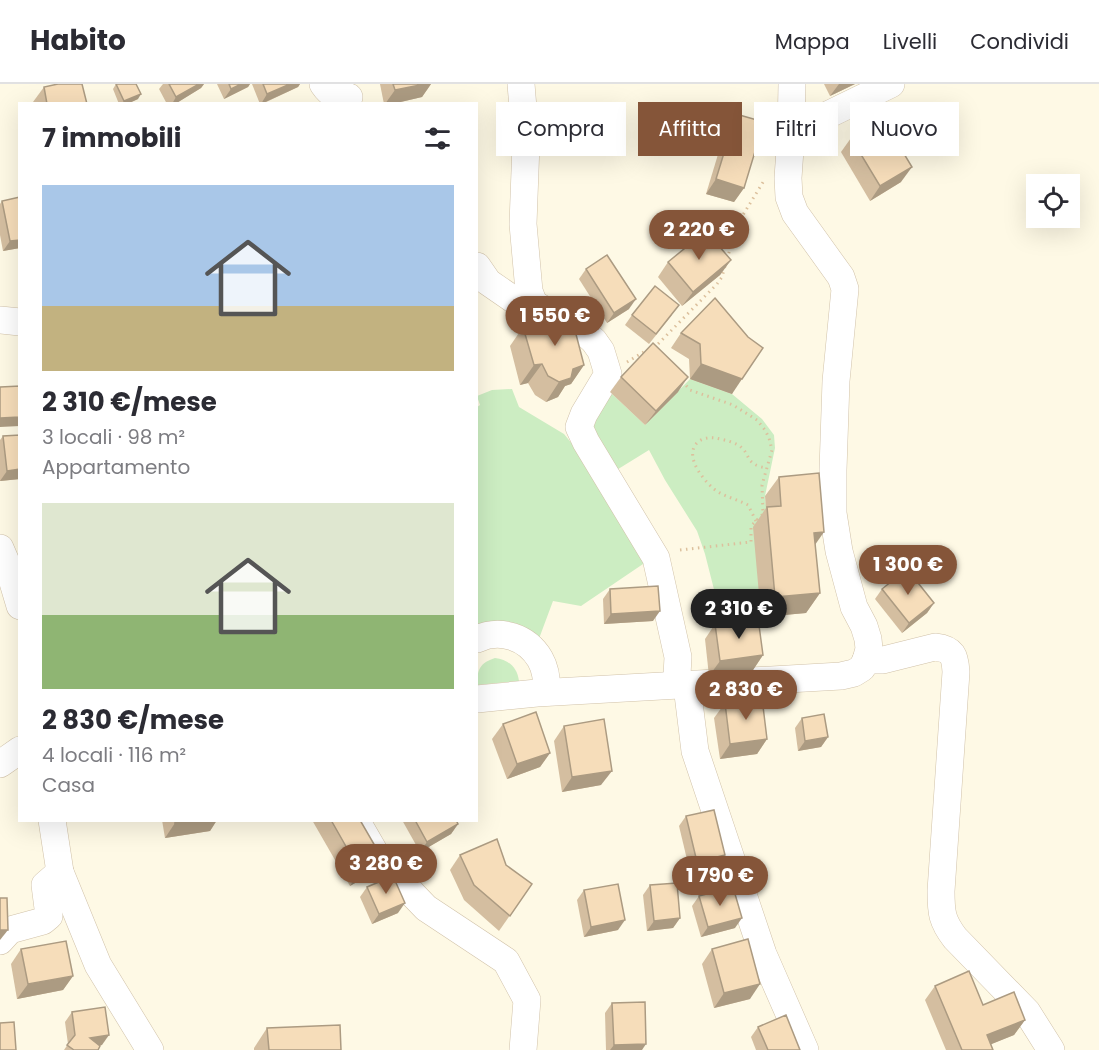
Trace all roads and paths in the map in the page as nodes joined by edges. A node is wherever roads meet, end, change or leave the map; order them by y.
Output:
1 (323, 84) edge
2 (521, 84) edge
3 (792, 84) edge
4 (891, 84) edge
5 (349, 95) edge
6 (792, 102) edge
7 (838, 110) edge
8 (790, 156) edge
9 (766, 176) dead end
10 (478, 267) edge
11 (534, 304) junction
12 (0, 320) edge
13 (18, 322) edge
14 (675, 373) edge
15 (608, 374) junction
16 (766, 468) junction
17 (756, 521) junction
18 (0, 548) edge
19 (680, 550) dead end
20 (18, 599) edge
21 (478, 638) edge
22 (866, 660) junction
23 (683, 685) junction
24 (547, 692) junction
25 (478, 699) edge
26 (18, 751) edge
27 (0, 764) edge
28 (52, 822) edge
29 (357, 822) edge
30 (60, 872) junction
31 (0, 941) edge
32 (150, 1050) edge
33 (523, 1050) edge
34 (805, 1050) edge
35 (1051, 1050) edge

1 - 5 street
2 - 11 street
3 - 6 street
4 - 7 street
8 - 22 street
9 - 15 path
10 - 11 street
11 - 15 street
12 - 13 street
14 - 16 path
15 - 23 street
16 - 17 path
16 - 17 path
17 - 19 path
18 - 20 street
21 - 24 street
22 - 23 street
22 - 35 street
23 - 24 street
23 - 34 street
24 - 25 street
26 - 27 street
28 - 30 street
29 - 33 street
30 - 31 street
30 - 32 street

